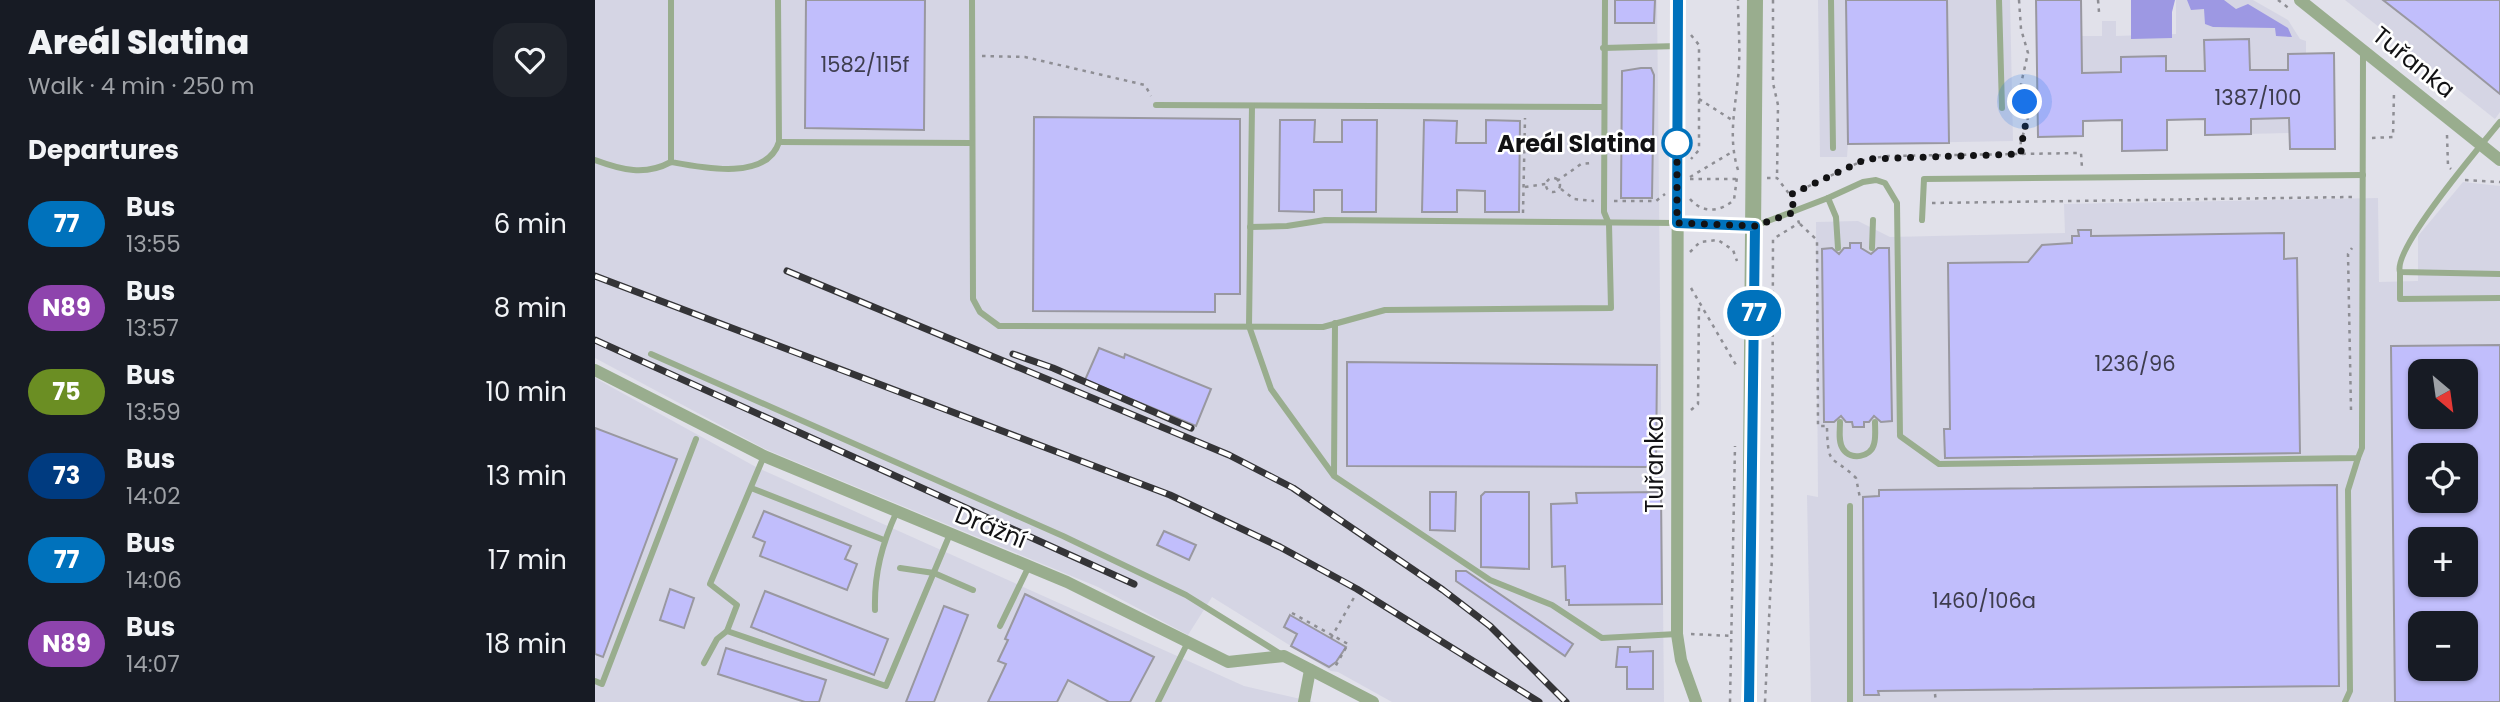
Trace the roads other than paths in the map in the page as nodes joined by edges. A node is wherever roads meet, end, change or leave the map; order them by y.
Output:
1 (671, 0) edge
2 (778, 0) edge
3 (972, 0) edge
4 (1605, 0) edge
5 (1678, 0) edge
6 (1755, 0) edge
7 (1831, 0) edge
8 (2000, 0) edge
9 (2300, 0) edge
10 (1678, 46) junction
11 (1603, 48) junction
12 (2363, 50) junction
13 (1156, 105) road end
14 (1252, 106) junction
15 (1603, 107) junction
16 (2002, 108) dead end
17 (2500, 122) edge
18 (779, 142) junction
19 (971, 143) junction
20 (2481, 145) junction
21 (1833, 148) dead end
22 (595, 160) edge
23 (2500, 160) edge
24 (671, 163) junction
25 (2363, 175) junction
26 (1828, 198) junction
27 (1873, 220) dead end
28 (1922, 220) dead end
29 (1677, 223) junction
30 (1609, 224) junction
31 (1755, 226) junction
32 (1250, 227) junction
33 (1838, 248) dead end
34 (1872, 248) dead end
35 (2400, 272) junction
36 (2500, 274) edge
37 (2500, 298) edge
38 (1335, 323) junction
39 (1249, 326) junction
40 (651, 354) dead end
41 (595, 371) edge
42 (1875, 422) dead end
43 (1840, 424) road end
44 (696, 439) dead end
45 (764, 456) junction
46 (2357, 458) junction
47 (1334, 476) junction
48 (751, 488) junction
49 (1850, 506) dead end
50 (897, 511) junction
51 (951, 533) junction
52 (884, 540) junction
53 (1029, 566) junction
54 (900, 568) dead end
55 (933, 573) junction
56 (973, 590) dead end
57 (875, 610) dead end
58 (1000, 626) dead end
59 (727, 631) junction
60 (1683, 634) junction
61 (1188, 642) junction
62 (1284, 656) junction
63 (705, 663) dead end
64 (1310, 670) junction
65 (595, 681) edge
66 (1158, 702) edge
67 (1304, 702) edge
68 (1373, 702) edge
69 (1696, 702) edge
70 (1749, 702) edge
71 (1850, 702) edge
72 (2345, 702) edge

1 - 24 lane
2 - 18 lane
3 - 19 lane
4 - 11 lane
5 - 10 street, Tuřanka
6 - 31 street
7 - 21 lane
8 - 16 lane
9 - 12 street, Tuřanka
10 - 11 lane
10 - 29 street, Tuřanka
11 - 15 lane
12 - 20 street, Tuřanka
12 - 25 lane
13 - 14 lane
14 - 15 lane
14 - 32 lane
15 - 30 lane
17 - 20 lane
18 - 19 lane
18 - 24 lane
19 - 39 lane
20 - 23 street, Tuřanka
20 - 35 lane
22 - 24 lane
25 - 28 lane
25 - 46 lane
26 - 31 lane
26 - 33 lane
26 - 46 lane
27 - 34 lane
29 - 30 lane
29 - 31 street
29 - 60 street, Tuřanka
30 - 32 lane
30 - 38 lane
31 - 70 street
32 - 39 lane
35 - 36 lane
35 - 37 lane
38 - 39 lane
38 - 47 lane
39 - 47 lane
40 - 62 lane
41 - 45 street, Drážní
42 - 43 lane
44 - 65 lane
45 - 48 lane
45 - 50 street, Drážní
46 - 72 lane
47 - 60 lane
48 - 52 lane
48 - 59 lane
49 - 71 lane
50 - 51 street, Drážní
50 - 52 lane
51 - 53 street, Drážní
51 - 55 lane
52 - 57 lane
53 - 58 lane
53 - 61 street, Drážní
54 - 55 lane
55 - 56 lane
55 - 59 lane
59 - 63 lane
60 - 69 street, Tuřanka
61 - 62 street, Drážní
61 - 66 lane
62 - 64 street
64 - 67 street
64 - 68 street

